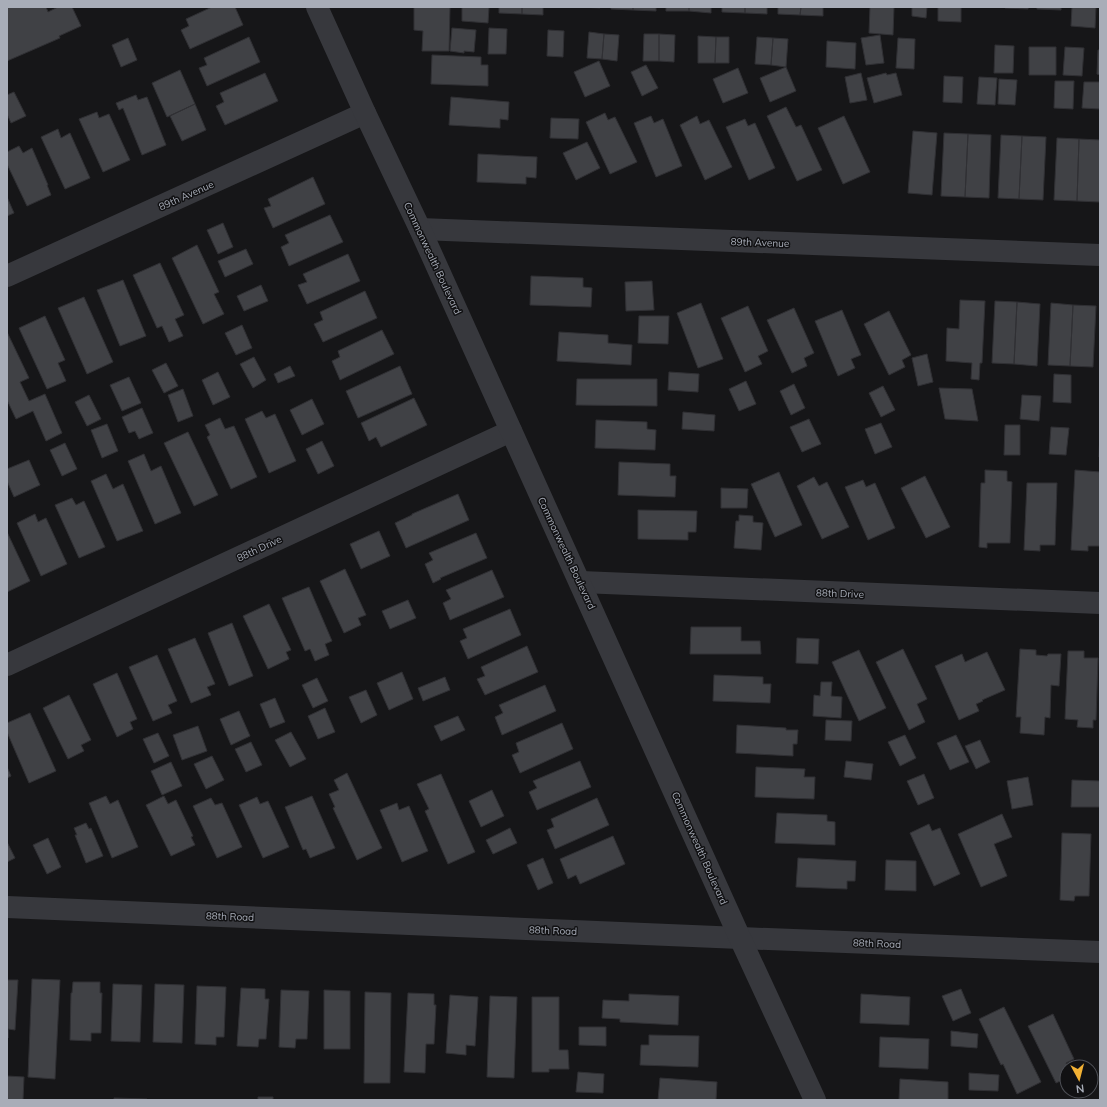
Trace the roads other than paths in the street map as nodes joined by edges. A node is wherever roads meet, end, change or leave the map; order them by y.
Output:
1 (317, 7) edge
2 (364, 113) junction
3 (420, 229) junction
4 (1100, 255) edge
5 (7, 276) edge
6 (511, 431) junction
7 (581, 582) junction
8 (1100, 603) edge
9 (7, 665) edge
10 (7, 907) edge
11 (740, 938) junction
12 (1100, 952) edge
13 (815, 1100) edge

1 - 2 street, Commonwealth Boulevard
2 - 3 street, Commonwealth Boulevard
2 - 5 street, 89th Avenue
3 - 4 street, 89th Avenue
3 - 6 street, Commonwealth Boulevard
6 - 7 street, Commonwealth Boulevard
6 - 9 street, 88th Drive
7 - 8 street, 88th Drive
7 - 11 street, Commonwealth Boulevard
10 - 11 street, 88th Road
11 - 12 street, 88th Road
11 - 13 street, Commonwealth Boulevard

